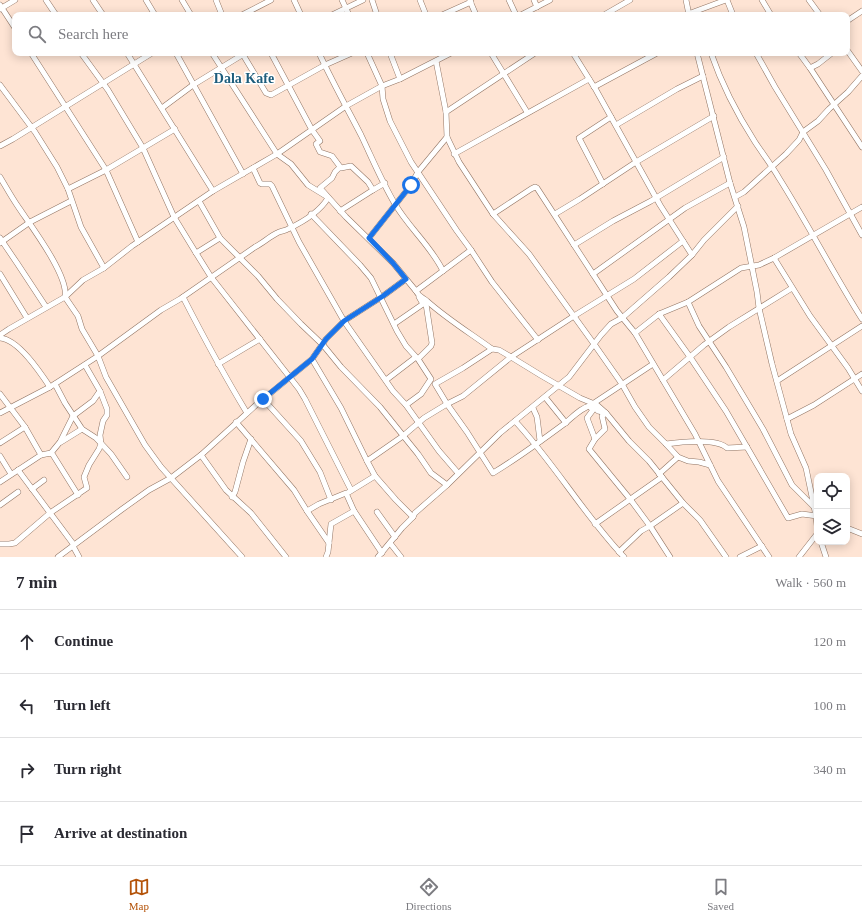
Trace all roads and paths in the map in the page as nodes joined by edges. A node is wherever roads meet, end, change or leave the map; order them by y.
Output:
1 (15, 0) edge
2 (46, 0) edge
3 (93, 0) edge
4 (146, 0) edge
5 (182, 0) edge
6 (216, 0) edge
7 (271, 0) edge
8 (294, 0) edge
9 (342, 0) edge
10 (363, 0) edge
11 (372, 0) edge
12 (420, 0) edge
13 (509, 0) edge
14 (534, 0) edge
15 (550, 0) edge
16 (630, 0) edge
17 (686, 0) edge
18 (727, 0) edge
19 (762, 0) edge
20 (809, 0) edge
21 (470, 1) edge
22 (264, 2) edge
23 (1, 7) edge
24 (537, 7) junction
25 (346, 9) junction
26 (862, 11) edge
27 (54, 12) edge
28 (101, 12) edge
29 (153, 12) edge
30 (189, 12) edge
31 (221, 12) edge
32 (249, 12) edge
33 (300, 12) edge
34 (339, 12) edge
35 (348, 12) edge
36 (376, 12) edge
37 (425, 12) edge
38 (448, 12) edge
39 (475, 12) edge
40 (515, 12) edge
41 (527, 12) edge
42 (609, 12) edge
43 (690, 12) edge
44 (696, 12) edge
45 (732, 12) edge
46 (769, 12) edge
47 (818, 12) edge
48 (850, 19) edge
49 (12, 24) edge
50 (850, 54) edge
51 (33, 56) edge
52 (83, 56) edge
53 (129, 56) edge
54 (147, 56) edge
55 (178, 56) edge
56 (214, 56) edge
57 (239, 56) edge
58 (243, 56) edge
59 (272, 56) edge
60 (321, 56) edge
61 (345, 56) edge
62 (368, 56) edge
63 (391, 56) edge
64 (438, 56) edge
65 (445, 56) edge
66 (493, 56) edge
67 (530, 56) edge
68 (575, 56) edge
69 (651, 56) edge
70 (698, 56) edge
71 (712, 56) edge
72 (758, 56) edge
73 (800, 56) edge
74 (828, 56) edge
75 (438, 60) junction
76 (134, 64) junction
77 (325, 65) junction
78 (222, 68) junction
79 (810, 68) junction
80 (862, 71) edge
81 (504, 73) junction
82 (703, 76) junction
83 (862, 76) edge
84 (400, 79) junction
85 (589, 79) junction
86 (103, 82) junction
87 (862, 83) edge
88 (855, 84) junction
89 (0, 85) edge
90 (193, 85) junction
91 (288, 86) junction
92 (382, 86) junction
93 (594, 87) junction
94 (834, 104) junction
95 (346, 106) junction
96 (65, 107) junction
97 (162, 108) junction
98 (446, 112) junction
99 (527, 112) junction
100 (714, 116) junction
101 (611, 117) junction
102 (616, 125) junction
103 (31, 128) junction
104 (175, 129) junction
105 (312, 130) junction
106 (803, 132) junction
107 (447, 137) junction
108 (0, 146) edge
109 (862, 147) edge
110 (143, 148) junction
111 (277, 154) junction
112 (454, 154) junction
113 (724, 157) junction
114 (636, 162) junction
115 (340, 167) junction
116 (772, 167) junction
117 (253, 168) junction
118 (106, 170) junction
119 (418, 172) junction
120 (243, 174) junction
121 (0, 177) edge
122 (730, 183) junction
123 (385, 184) junction
124 (603, 184) junction
125 (68, 190) junction
126 (373, 190) junction
127 (213, 191) junction
128 (735, 197) junction
129 (328, 198) junction
130 (656, 198) junction
131 (71, 201) junction
132 (199, 201) junction
133 (395, 204) junction
134 (738, 206) junction
135 (862, 207) edge
136 (340, 211) junction
137 (850, 213) junction
138 (311, 214) junction
139 (493, 214) junction
140 (555, 214) junction
141 (174, 217) junction
142 (669, 221) junction
143 (30, 222) junction
144 (292, 227) junction
145 (862, 235) edge
146 (812, 236) junction
147 (220, 238) junction
148 (369, 238) junction
149 (1, 241) edge
150 (683, 241) junction
151 (138, 242) junction
152 (574, 245) junction
153 (471, 250) junction
154 (196, 253) junction
155 (692, 255) junction
156 (240, 258) junction
157 (774, 258) junction
158 (752, 266) junction
159 (104, 268) junction
160 (443, 272) junction
161 (593, 274) junction
162 (1, 277) edge
163 (212, 277) junction
164 (406, 279) junction
165 (792, 288) junction
166 (417, 293) junction
167 (607, 295) junction
168 (65, 297) junction
169 (182, 297) junction
170 (381, 297) junction
171 (688, 302) junction
172 (423, 304) junction
173 (46, 307) junction
174 (758, 308) junction
175 (659, 314) junction
176 (574, 316) junction
177 (27, 318) junction
178 (622, 318) junction
179 (862, 319) edge
180 (344, 321) junction
181 (394, 324) junction
182 (862, 326) edge
183 (635, 333) junction
184 (0, 335) edge
185 (0, 338) edge
186 (260, 339) junction
187 (538, 340) junction
188 (709, 341) junction
189 (323, 344) junction
190 (594, 344) junction
191 (832, 346) junction
192 (492, 348) junction
193 (98, 356) junction
194 (511, 357) junction
195 (690, 357) junction
196 (416, 358) junction
197 (312, 359) junction
198 (218, 364) junction
199 (653, 364) junction
200 (85, 365) junction
201 (862, 374) edge
202 (290, 377) junction
203 (431, 379) junction
204 (855, 379) junction
205 (386, 380) junction
206 (663, 380) junction
207 (777, 381) junction
208 (622, 384) junction
209 (53, 385) junction
210 (558, 385) junction
211 (862, 391) edge
212 (100, 392) junction
213 (0, 394) edge
214 (546, 397) junction
215 (263, 399) junction
216 (594, 403) junction
217 (406, 404) junction
218 (447, 404) junction
219 (588, 406) junction
220 (11, 408) junction
221 (533, 408) junction
222 (247, 413) junction
223 (606, 413) junction
224 (0, 414) edge
225 (73, 416) junction
226 (787, 419) junction
227 (515, 421) junction
228 (236, 422) junction
229 (418, 423) junction
230 (566, 423) junction
231 (25, 427) junction
232 (82, 429) junction
233 (403, 436) junction
234 (251, 439) junction
235 (595, 439) junction
236 (698, 441) junction
237 (60, 442) junction
238 (0, 443) edge
239 (538, 443) junction
240 (101, 444) junction
241 (666, 444) junction
242 (747, 447) junction
243 (50, 453) junction
244 (479, 453) junction
245 (201, 454) junction
246 (41, 455) junction
247 (0, 456) edge
248 (678, 457) junction
249 (366, 461) junction
250 (710, 465) junction
251 (18, 470) junction
252 (458, 473) junction
253 (11, 474) junction
254 (375, 476) junction
255 (661, 476) junction
256 (127, 477) dead end
257 (171, 478) junction
258 (44, 480) dead end
259 (0, 482) edge
260 (447, 485) junction
261 (32, 490) junction
262 (352, 490) junction
263 (18, 492) dead end
264 (346, 493) junction
265 (78, 495) junction
266 (232, 497) junction
267 (630, 499) junction
268 (331, 500) junction
269 (683, 503) junction
270 (0, 505) edge
271 (814, 507) joint
272 (307, 511) junction
273 (354, 511) junction
274 (377, 512) dead end
275 (50, 513) junction
276 (814, 516) edge
277 (413, 517) junction
278 (595, 524) junction
279 (650, 526) junction
280 (850, 529) edge
281 (862, 534) edge
282 (395, 537) junction
283 (814, 538) edge
284 (329, 543) junction
285 (390, 543) junction
286 (0, 544) edge
287 (822, 545) edge
288 (73, 546) junction
289 (762, 546) junction
290 (619, 552) junction
291 (380, 555) edge
292 (671, 556) edge
293 (58, 557) edge
294 (79, 557) edge
295 (242, 557) edge
296 (286, 557) edge
297 (326, 557) edge
298 (401, 557) edge
299 (624, 557) edge
300 (726, 557) edge
301 (740, 557) edge
302 (769, 557) edge
303 (798, 557) edge
304 (826, 557) edge

1 - 23 street
2 - 27 street
3 - 28 street
4 - 29 street
5 - 30 street
6 - 31 street
7 - 22 street
8 - 33 street
9 - 25 street
10 - 25 street
11 - 36 street
12 - 37 street
13 - 40 street
14 - 24 street
15 - 24 street
16 - 42 street
17 - 43 street
18 - 44 street
18 - 45 street
19 - 46 street
20 - 47 street
21 - 38 street
21 - 39 street
22 - 32 street
23 - 49 street
24 - 41 street
25 - 34 street
25 - 35 street
26 - 48 street
50 - 80 street
51 - 96 street
52 - 86 street
53 - 76 street
54 - 76 street
55 - 90 street
56 - 78 street
57 - 78 street
58 - 91 street
59 - 91 street
60 - 77 street
61 - 77 street
62 - 92 street
63 - 84 street
64 - 75 street
65 - 75 street
66 - 81 street
67 - 81 street
68 - 85 street
69 - 93 street
70 - 82 street
71 - 116 street
72 - 106 street
73 - 79 street
74 - 79 street
75 - 84 street
75 - 98 street
76 - 86 street
76 - 97 street
77 - 91 street
77 - 95 street
78 - 90 street
78 - 111 street
79 - 94 street
81 - 98 street
81 - 99 street
82 - 100 street
82 - 102 street
83 - 88 street
84 - 92 street
85 - 93 street
85 - 99 street
86 - 96 street
86 - 110 street
87 - 88 street
88 - 94 street
89 - 103 street
90 - 97 street
90 - 120 street
91 - 105 street
92 - 95 street
92 - 119 street
93 - 101 street
94 - 106 street
94 - 109 street
95 - 105 street
95 - 123 street
96 - 103 street
96 - 118 street
97 - 104 street
98 - 107 street
99 - 112 street
100 - 113 street
100 - 114 street
101 - 102 street
101 - 124 street
102 - 114 street
103 - 108 street
103 - 125 street
104 - 110 street
104 - 127 street
105 - 111 street
105 - 115 street
106 - 116 street
106 - 137 street
107 - 112 street
107 - 119 street
110 - 118 street
110 - 141 street
111 - 117 street
111 - 129 street
112 - 139 street
113 - 122 street
113 - 130 street
114 - 124 street
114 - 130 street
115 - 126 street
115 - 129 street
116 - 128 street
116 - 146 street
117 - 120 street
117 - 144 street
118 - 125 street
118 - 151 street
119 - 133 street
119 - 153 street
120 - 127 street
121 - 143 street
122 - 128 street
122 - 142 street
123 - 126 street
123 - 133 street
124 - 140 street
125 - 131 street
126 - 136 street
127 - 132 street
128 - 134 street
129 - 136 street
129 - 138 street
130 - 142 street
130 - 152 street
131 - 143 street
131 - 159 street
132 - 141 street
132 - 147 street
133 - 148 street
133 - 160 street
134 - 155 street
134 - 158 street
135 - 137 street
136 - 148 street
137 - 145 street
137 - 146 street
138 - 144 street
138 - 170 street
139 - 140 street
139 - 176 street
140 - 152 street
141 - 151 street
141 - 154 street
142 - 150 street
142 - 161 street
143 - 149 street
143 - 168 street
144 - 156 street
144 - 180 street
146 - 157 street
146 - 179 street
147 - 154 street
147 - 156 street
148 - 164 street
149 - 173 street
150 - 155 street
150 - 167 street
151 - 159 street
152 - 161 street
153 - 160 street
153 - 187 street
154 - 163 street
155 - 178 street
156 - 163 street
156 - 189 street
157 - 158 street
157 - 165 street
158 - 171 street
158 - 174 street
159 - 168 street
160 - 166 street
161 - 167 street
162 - 177 street
163 - 169 street
163 - 186 street
164 - 166 street
164 - 170 street
165 - 174 street
165 - 191 street
166 - 172 street
166 - 192 street
167 - 176 street
167 - 178 street
168 - 173 street
168 - 193 street
169 - 193 street
169 - 198 street
170 - 180 street
170 - 181 street
171 - 175 street
171 - 188 street
172 - 181 street
172 - 203 street
173 - 177 street
174 - 188 street
174 - 207 street
175 - 183 street
175 - 195 street
176 - 187 street
176 - 190 street
177 - 184 street
178 - 183 street
178 - 190 street
180 - 189 street
180 - 205 street
181 - 196 street
182 - 191 street
183 - 199 street
185 - 209 street
186 - 198 street
186 - 202 street
187 - 194 street
188 - 195 street
188 - 271 street
189 - 197 street
189 - 233 street
190 - 208 street
190 - 210 street
191 - 204 street
191 - 207 street
192 - 194 street
192 - 218 street
193 - 200 street
193 - 257 street
194 - 210 street
194 - 218 street
195 - 206 street
195 - 242 street
196 - 203 street
196 - 205 street
197 - 202 street
197 - 249 street
198 - 222 street
199 - 206 street
199 - 208 street
200 - 209 street
200 - 212 street
201 - 204 street
202 - 215 street
202 - 262 street
203 - 217 street
204 - 211 street
204 - 226 street
205 - 217 street
206 - 236 street
207 - 226 street
208 - 216 street
208 - 241 street
209 - 220 street
209 - 225 street
210 - 214 street
210 - 216 street
212 - 225 street
212 - 240 street
213 - 220 street
214 - 221 street
214 - 230 street
215 - 222 street
215 - 268 street
216 - 223 street
217 - 229 street
218 - 229 street
218 - 244 street
219 - 223 street
219 - 230 street
219 - 235 street
220 - 224 street
220 - 231 street
221 - 227 street
221 - 239 street
222 - 228 street
223 - 235 street
223 - 255 street
225 - 232 street
225 - 237 street
226 - 271 street
227 - 239 street
227 - 244 street
228 - 234 street
228 - 245 street
229 - 233 street
229 - 252 street
230 - 239 street
231 - 238 street
231 - 246 street
232 - 237 street
232 - 240 street
233 - 249 street
233 - 260 street
234 - 266 street
234 - 272 street
235 - 267 street
236 - 241 street
236 - 242 street
236 - 250 street
237 - 243 street
239 - 244 street
239 - 278 street
240 - 256 street
240 - 265 street
241 - 248 street
242 - 276 street
243 - 246 street
243 - 265 street
244 - 252 street
245 - 257 street
245 - 266 street
246 - 251 street
247 - 253 street
248 - 250 street
248 - 255 street
249 - 254 street
250 - 289 street
251 - 253 street
251 - 261 street
252 - 260 street
253 - 259 street
254 - 262 street
254 - 277 street
255 - 267 street
255 - 269 street
257 - 288 street
257 - 295 street
258 - 261 street
260 - 277 street
261 - 275 street
262 - 264 street
263 - 270 street
264 - 268 street
264 - 273 street
265 - 275 street
266 - 296 street
267 - 278 street
267 - 279 street
268 - 272 street
269 - 279 street
269 - 300 street
272 - 284 street
273 - 284 street
273 - 291 street
274 - 282 street
275 - 286 street
275 - 288 street
277 - 282 street
278 - 290 street
279 - 290 street
279 - 292 street
280 - 281 street
282 - 285 street
283 - 303 street
284 - 297 street
285 - 291 street
285 - 298 street
287 - 304 street
288 - 293 street
288 - 294 street
289 - 301 street
289 - 302 street
290 - 299 street

